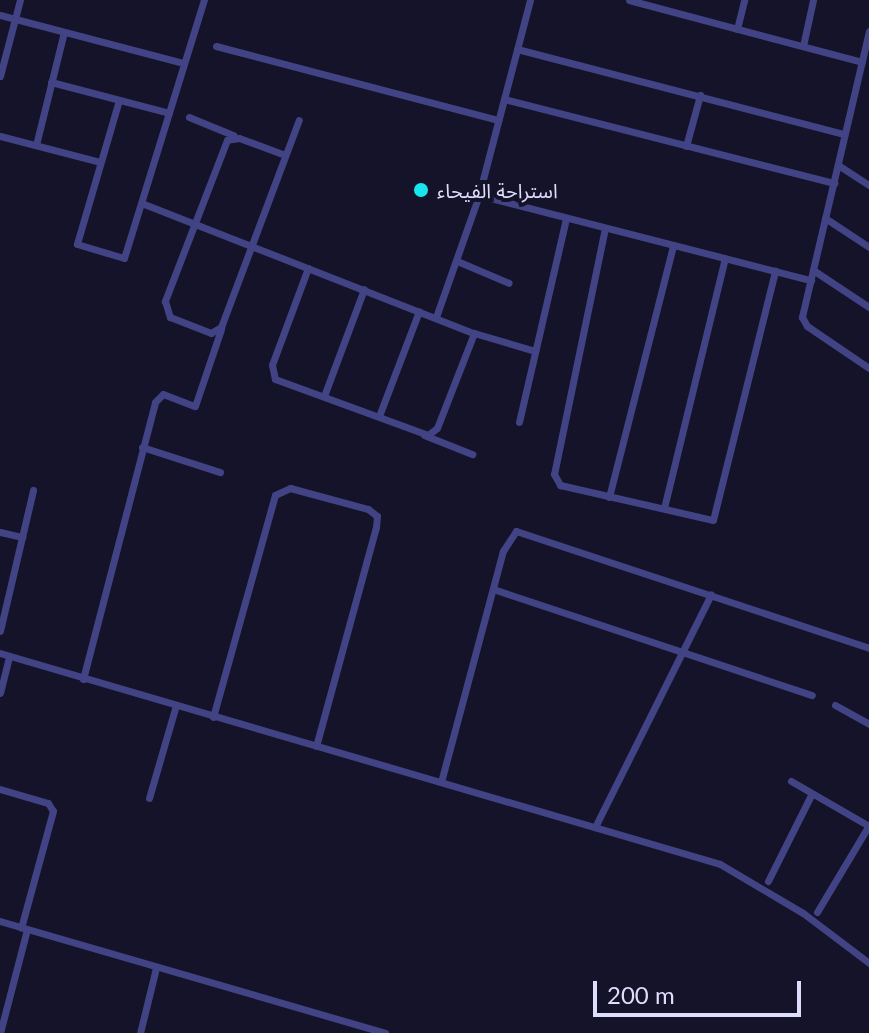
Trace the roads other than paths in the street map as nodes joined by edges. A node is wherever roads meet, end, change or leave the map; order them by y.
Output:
1 (20, 0) edge
2 (204, 0) edge
3 (530, 0) edge
4 (629, 0) edge
5 (679, 0) edge
6 (744, 0) edge
7 (813, 0) edge
8 (676, 12) junction
9 (0, 15) edge
10 (14, 18) junction
11 (737, 29) junction
12 (869, 31) edge
13 (64, 32) junction
14 (868, 44) edge
15 (216, 46) dead end
16 (803, 46) junction
17 (517, 49) junction
18 (862, 62) junction
19 (183, 63) junction
20 (1, 70) edge
21 (51, 82) junction
22 (700, 95) junction
23 (504, 99) junction
24 (119, 100) junction
25 (169, 113) junction
26 (189, 117) dead end
27 (299, 120) dead end
28 (498, 120) junction
29 (844, 134) junction
30 (0, 136) edge
31 (239, 138) junction
32 (36, 145) junction
33 (686, 146) junction
34 (285, 155) junction
35 (100, 162) junction
36 (838, 165) junction
37 (834, 183) junction
38 (869, 185) edge
39 (479, 195) junction
40 (144, 204) junction
41 (566, 218) junction
42 (825, 218) junction
43 (193, 224) junction
44 (605, 228) junction
45 (673, 245) junction
46 (252, 246) junction
47 (869, 247) edge
48 (725, 258) junction
49 (457, 261) junction
50 (308, 268) junction
51 (813, 270) junction
52 (775, 271) junction
53 (811, 280) junction
54 (509, 283) dead end
55 (364, 289) junction
56 (869, 307) edge
57 (419, 311) junction
58 (436, 317) junction
59 (224, 321) junction
60 (474, 333) junction
61 (535, 351) junction
62 (869, 368) edge
63 (324, 396) junction
64 (379, 416) junction
65 (519, 422) dead end
66 (422, 434) junction
67 (142, 447) junction
68 (472, 454) dead end
69 (220, 472) dead end
70 (33, 490) dead end
71 (609, 497) junction
72 (664, 508) junction
73 (0, 532) edge
74 (22, 537) junction
75 (493, 589) junction
76 (711, 594) junction
77 (4, 596) edge
78 (0, 631) edge
79 (869, 648) edge
80 (682, 652) junction
81 (0, 653) edge
82 (9, 656) junction
83 (83, 679) junction
84 (0, 693) edge
85 (812, 695) dead end
86 (176, 705) junction
87 (835, 705) dead end
88 (213, 717) junction
89 (869, 724) edge
90 (316, 746) junction
91 (791, 781) dead end
92 (441, 782) junction
93 (0, 789) edge
94 (812, 793) junction
95 (149, 798) dead end
96 (869, 826) edge
97 (595, 827) junction
98 (768, 881) dead end
99 (817, 912) dead end
100 (0, 921) edge
101 (24, 928) junction
102 (869, 963) edge
103 (156, 968) junction
104 (0, 1033) edge
105 (140, 1033) edge
106 (385, 1033) edge

1 - 10 street
2 - 19 street
3 - 17 street
4 - 8 street
5 - 8 street
6 - 11 street
7 - 16 street
8 - 11 street
9 - 10 street
10 - 13 street
10 - 20 street
11 - 16 street
12 - 14 street
13 - 19 street
13 - 21 street
14 - 18 street
15 - 28 street
16 - 18 street
17 - 22 street
17 - 23 street
18 - 29 street
19 - 25 street
21 - 24 street
21 - 32 street
22 - 29 street
22 - 33 street
23 - 28 street
23 - 33 street
24 - 25 street
24 - 35 street
25 - 40 street
26 - 31 street
27 - 34 street
28 - 39 street
29 - 36 street
30 - 32 street
31 - 34 street
31 - 43 street
32 - 35 street
33 - 37 street
34 - 46 street
35 - 40 street
36 - 37 street
36 - 38 street
37 - 42 street
39 - 41 street
39 - 49 street
40 - 43 street
41 - 44 street
41 - 61 street
42 - 47 street
42 - 51 street
43 - 46 street
43 - 59 street
44 - 45 street
44 - 71 street
45 - 48 street
45 - 71 street
46 - 50 street
46 - 59 street
48 - 52 street
48 - 72 street
49 - 54 street
49 - 58 street
50 - 55 street
50 - 63 street
51 - 53 street
51 - 56 street
52 - 53 street
52 - 72 street
53 - 62 street
55 - 57 street
55 - 63 street
57 - 58 street
57 - 64 street
58 - 60 street
59 - 67 street
60 - 61 street
60 - 66 street
61 - 65 street
63 - 64 street
64 - 66 street
66 - 68 street
67 - 69 street
67 - 83 street
70 - 74 street
71 - 72 street
73 - 74 street
74 - 77 street
75 - 76 street
75 - 80 street
75 - 92 street
76 - 79 street
76 - 80 street
77 - 78 street
80 - 85 street
80 - 97 street
81 - 82 street
82 - 83 street
82 - 84 street
83 - 86 street
86 - 88 street
86 - 95 street
87 - 89 street
88 - 90 street
88 - 90 street
90 - 92 street
91 - 94 street
92 - 97 street
93 - 101 street
94 - 96 street
94 - 98 street
96 - 99 street
97 - 102 street
100 - 101 street
101 - 103 street
101 - 104 street
103 - 105 street
103 - 106 street

